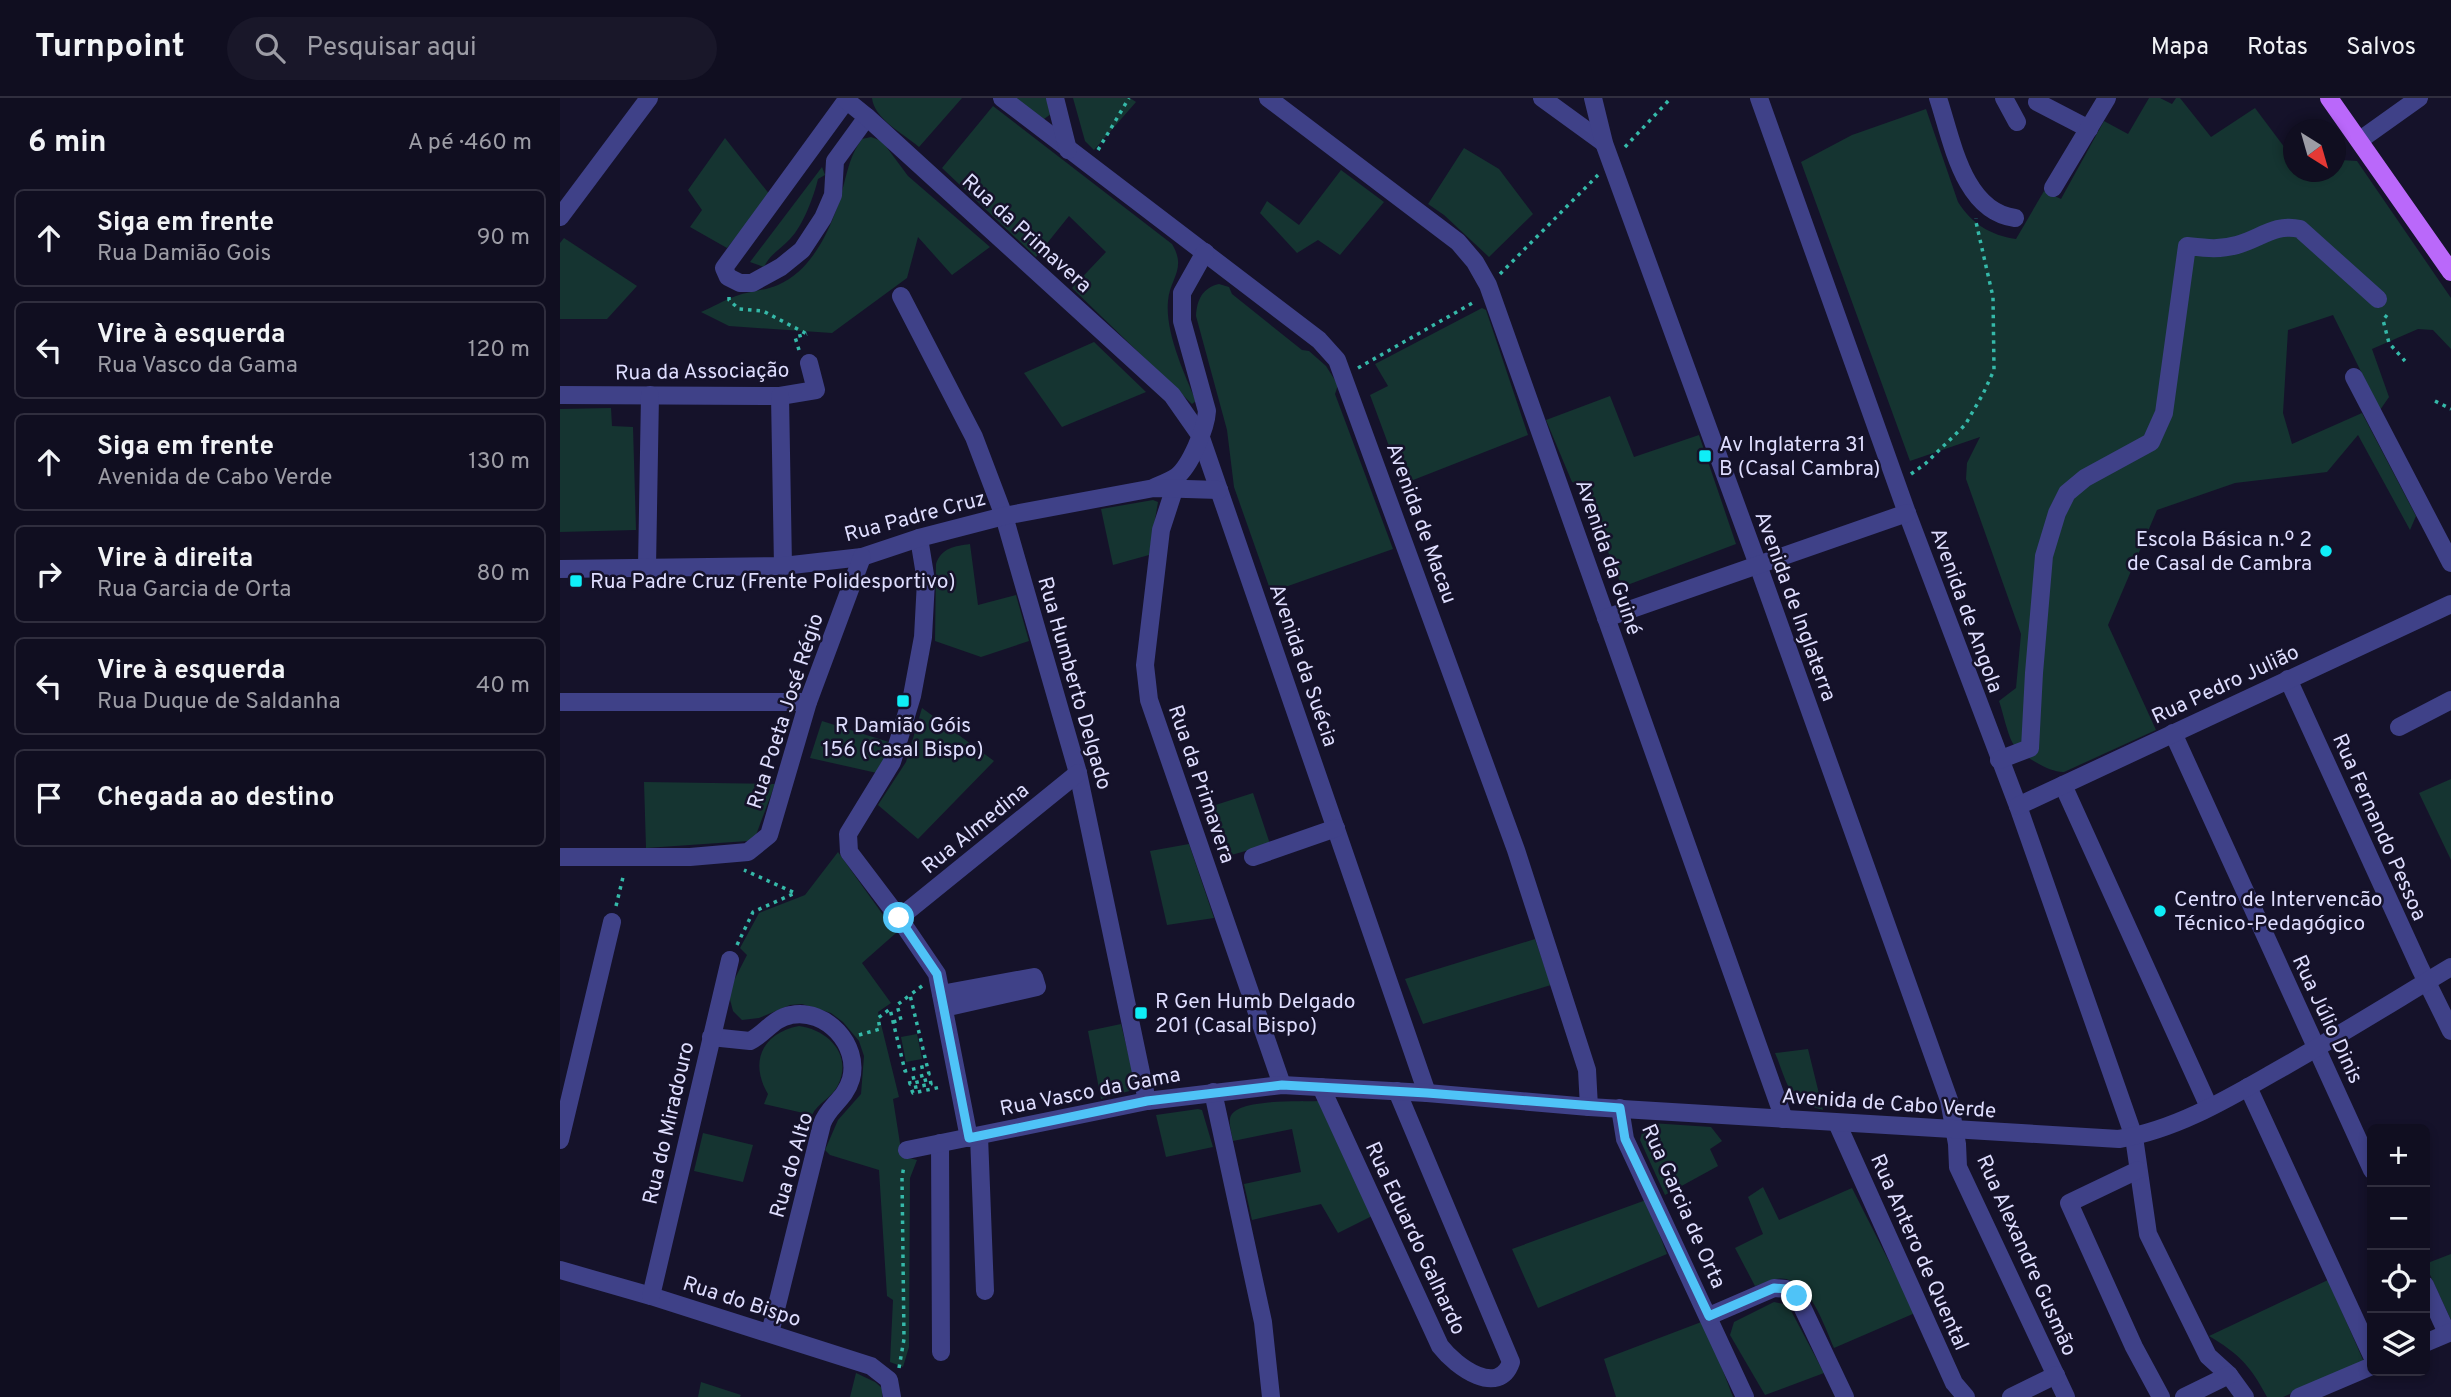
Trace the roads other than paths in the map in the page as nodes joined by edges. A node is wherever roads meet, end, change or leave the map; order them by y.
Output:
1 (649, 98) edge
2 (1002, 98) edge
3 (1055, 98) edge
4 (1268, 98) edge
5 (1542, 98) edge
6 (1592, 98) edge
7 (1759, 98) edge
8 (1938, 98) edge
9 (2004, 98) edge
10 (2107, 98) edge
11 (2329, 98) edge
12 (2419, 98) edge
13 (847, 99) edge
14 (2037, 102) dead end
15 (867, 117) junction
16 (2017, 122) dead end
17 (2089, 129) junction
18 (2360, 140) junction
19 (1604, 142) junction
20 (810, 149) junction
21 (1068, 150) junction
22 (835, 161) junction
23 (2053, 188) dead end
24 (560, 217) edge
25 (2015, 218) dead end
26 (1205, 252) junction
27 (2451, 272) edge
28 (901, 296) dead end
29 (2378, 299) road end
30 (809, 363) dead end
31 (2354, 377) dead end
32 (560, 395) edge
33 (650, 395) junction
34 (780, 396) junction
35 (1200, 435) junction
36 (1154, 488) junction
37 (1174, 490) junction
38 (1219, 490) junction
39 (1908, 513) junction
40 (1004, 516) junction
41 (919, 538) junction
42 (862, 557) junction
43 (2451, 563) edge
44 (1758, 565) junction
45 (783, 566) junction
46 (647, 567) junction
47 (560, 569) edge
48 (2451, 604) edge
49 (1606, 618) junction
50 (2288, 679) junction
51 (2451, 700) edge
52 (560, 702) edge
53 (808, 702) junction
54 (2399, 727) dead end
55 (2173, 733) junction
56 (1999, 760) junction
57 (1079, 773) junction
58 (2063, 785) junction
59 (2018, 806) junction
60 (1336, 828) junction
61 (560, 857) edge
62 (1253, 857) dead end
63 (899, 918) junction
64 (612, 922) road end
65 (730, 960) road end
66 (2451, 967) edge
67 (2426, 982) junction
68 (2451, 1031) edge
69 (711, 1037) junction
70 (2317, 1048) junction
71 (1282, 1085) junction
72 (1321, 1087) junction
73 (2248, 1087) junction
74 (1397, 1091) junction
75 (1213, 1092) junction
76 (1427, 1093) junction
77 (1147, 1101) junction
78 (1589, 1107) junction
79 (2209, 1107) junction
80 (1620, 1108) junction
81 (1784, 1119) junction
82 (1837, 1123) junction
83 (1954, 1130) junction
84 (974, 1137) junction
85 (2134, 1137) junction
86 (560, 1139) edge
87 (940, 1143) junction
88 (907, 1150) road end
89 (2367, 1159) edge
90 (2138, 1170) junction
91 (560, 1270) edge
92 (985, 1291) dead end
93 (2430, 1295) edge
94 (651, 1296) junction
95 (1709, 1316) junction
96 (770, 1333) junction
97 (2449, 1333) edge
98 (2430, 1341) edge
99 (2367, 1345) edge
100 (941, 1352) dead end
101 (2367, 1368) edge
102 (2230, 1375) junction
103 (2056, 1376) junction
104 (891, 1389) edge
105 (1271, 1397) edge
106 (1745, 1397) edge
107 (1845, 1397) edge
108 (1966, 1397) edge
109 (2011, 1397) edge
110 (2066, 1397) edge
111 (2161, 1397) edge
112 (2184, 1397) edge
113 (2245, 1397) edge
114 (2299, 1397) edge

1 - 24 street
2 - 21 street, Avenida de Macau
3 - 21 street
4 - 49 street, Avenida da Guiné
5 - 19 street
6 - 19 street, Avenida de Inglaterra
7 - 39 street, Avenida de Angola
8 - 25 street
9 - 16 street
10 - 17 street
11 - 18 main road
12 - 18 street
13 - 15 street, Rua da Primavera
13 - 20 street
14 - 17 street
15 - 22 street
15 - 35 street, Rua da Primavera
17 - 23 street
18 - 27 main road
19 - 44 street, Avenida de Inglaterra
20 - 22 street
20 - 22 street
21 - 26 street, Avenida de Macau
26 - 35 street, Avenida da Suécia
26 - 78 street, Avenida de Macau
28 - 40 street, Rua Humberto Delgado
29 - 56 street
30 - 34 street, Rua da Associação
31 - 43 street
32 - 33 street, Rua da Associação
33 - 34 street, Rua da Associação
33 - 46 street
34 - 45 street
35 - 36 street
35 - 38 street, Avenida da Suécia
36 - 37 street
36 - 40 street, Rua Padre Cruz
37 - 38 street
37 - 71 street, Rua da Primavera
38 - 60 street, Avenida da Suécia
39 - 44 street
39 - 56 street, Avenida de Angola
40 - 41 street, Rua Padre Cruz
40 - 57 street, Rua Humberto Delgado
41 - 42 street, Rua Padre Cruz
41 - 63 street
42 - 45 street, Rua Padre Cruz
42 - 53 street, Rua Poeta José Régio
44 - 49 street
44 - 83 street, Avenida de Inglaterra
45 - 46 street, Rua Padre Cruz
46 - 47 street, Rua Padre Cruz
48 - 50 street, Rua Pedro Julião
49 - 81 street, Avenida da Guiné
50 - 55 street, Rua Pedro Julião
50 - 67 street, Rua Fernando Pessoa
51 - 54 street
52 - 53 street
53 - 61 street, Rua Poeta José Régio
55 - 58 street, Rua Pedro Julião
55 - 70 street, Rua Júlio Dinis
56 - 59 street, Avenida de Angola
57 - 63 street, Rua Almedina
57 - 77 street, Rua Humberto Delgado
58 - 59 street, Rua Pedro Julião
58 - 79 street
59 - 85 street, Avenida de Angola
60 - 62 street
60 - 76 street, Avenida da Suécia
63 - 84 street
64 - 86 street
65 - 69 street, Rua do Miradouro
66 - 67 street, Avenida de Cabo Verde
67 - 68 street, Rua Fernando Pessoa
67 - 70 street, Avenida de Cabo Verde
69 - 94 street, Rua do Miradouro
69 - 96 street, Rua do Alto
70 - 73 street, Avenida de Cabo Verde
70 - 89 street, Rua Júlio Dinis
71 - 72 street, Avenida de Cabo Verde
71 - 75 street, Rua Vasco da Gama
72 - 74 street, Avenida de Cabo Verde
72 - 74 street, Rua Eduardo Galhardo
73 - 79 street, Avenida de Cabo Verde
73 - 99 street
74 - 76 street, Avenida de Cabo Verde
75 - 77 street, Rua Vasco da Gama
75 - 105 street
76 - 78 street, Avenida de Cabo Verde
77 - 84 street, Rua Vasco da Gama
78 - 80 street, Avenida de Cabo Verde
79 - 85 street, Avenida de Cabo Verde
80 - 81 street, Avenida de Cabo Verde
80 - 95 street, Rua Garcia de Orta
81 - 82 street, Avenida de Cabo Verde
82 - 83 street, Avenida de Cabo Verde
82 - 108 street, Rua Antero de Quental
83 - 85 street, Avenida de Cabo Verde
83 - 103 street, Rua Alexandre Gusmão
84 - 87 street, Rua Vasco da Gama
84 - 92 street
85 - 90 street, Avenida de Angola
87 - 88 street, Rua Vasco da Gama
87 - 100 street
90 - 102 street, Avenida de Angola
90 - 111 street
91 - 94 street, Rua do Bispo
93 - 97 street
94 - 96 street, Rua do Bispo
95 - 106 street, Rua Garcia de Orta
95 - 107 street
96 - 104 street, Rua do Bispo
97 - 98 street
101 - 114 street
102 - 112 street
102 - 113 street, Avenida de Angola
103 - 109 street
103 - 110 street, Rua Alexandre Gusmão

